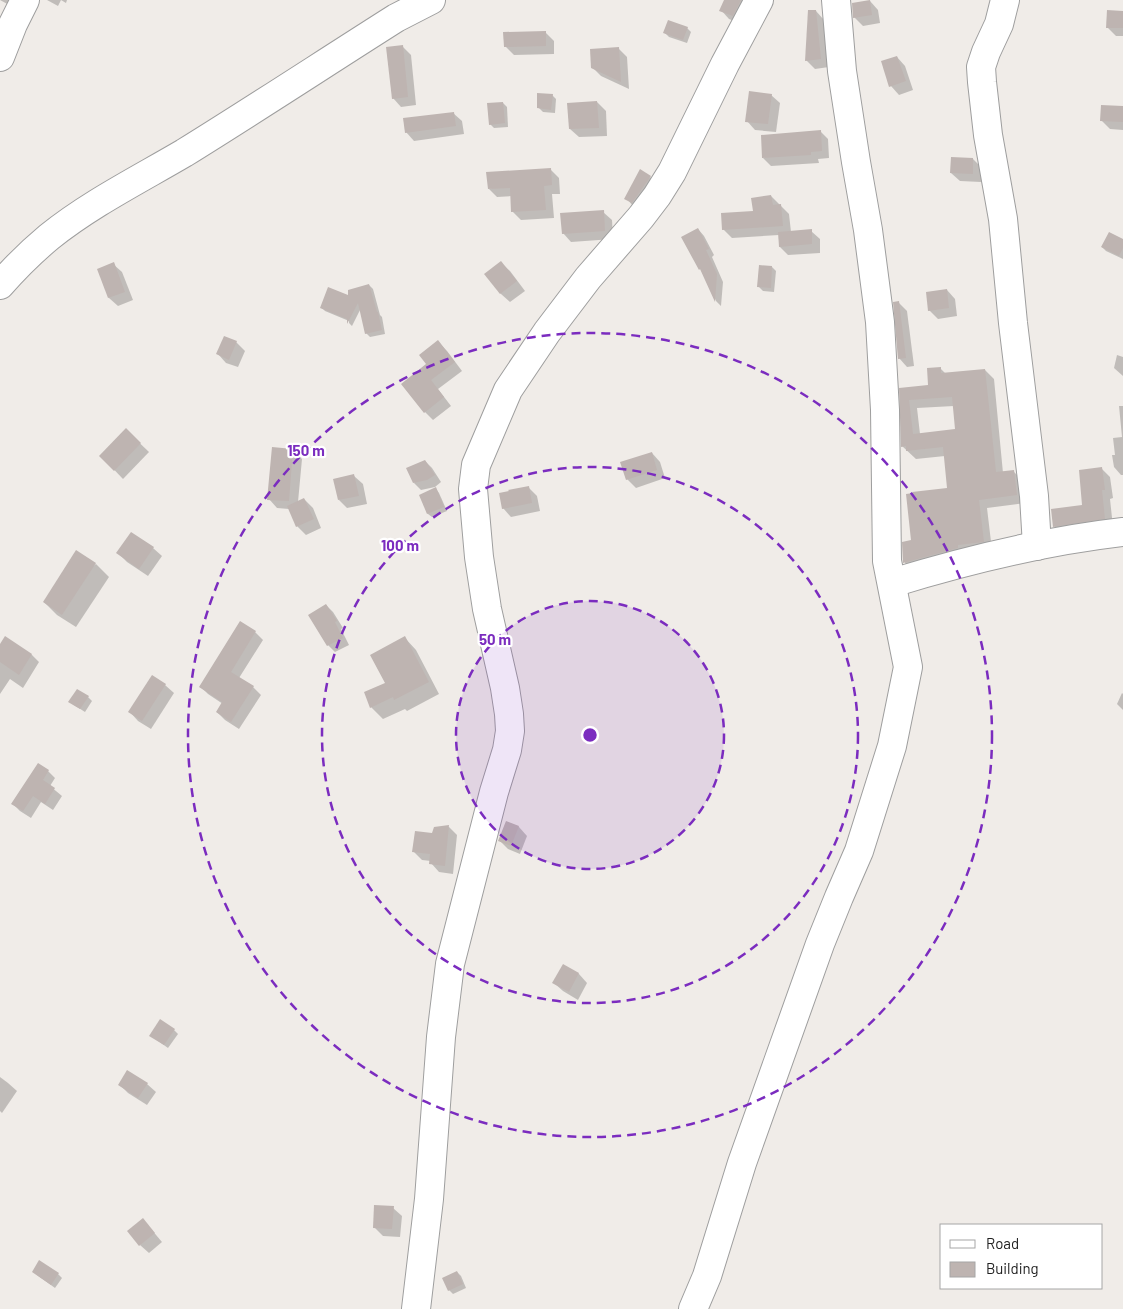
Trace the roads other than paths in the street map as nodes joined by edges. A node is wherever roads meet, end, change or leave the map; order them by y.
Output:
1 (26, 0) edge
2 (430, 0) edge
3 (759, 0) edge
4 (836, 0) edge
5 (1005, 0) edge
6 (0, 57) edge
7 (0, 285) edge
8 (1123, 532) edge
9 (1037, 546) junction
10 (892, 583) junction
11 (416, 1309) edge
12 (693, 1309) edge

1 - 6 street
2 - 7 street
3 - 11 street
4 - 10 street
5 - 9 street
8 - 9 street
9 - 10 street
10 - 12 street

